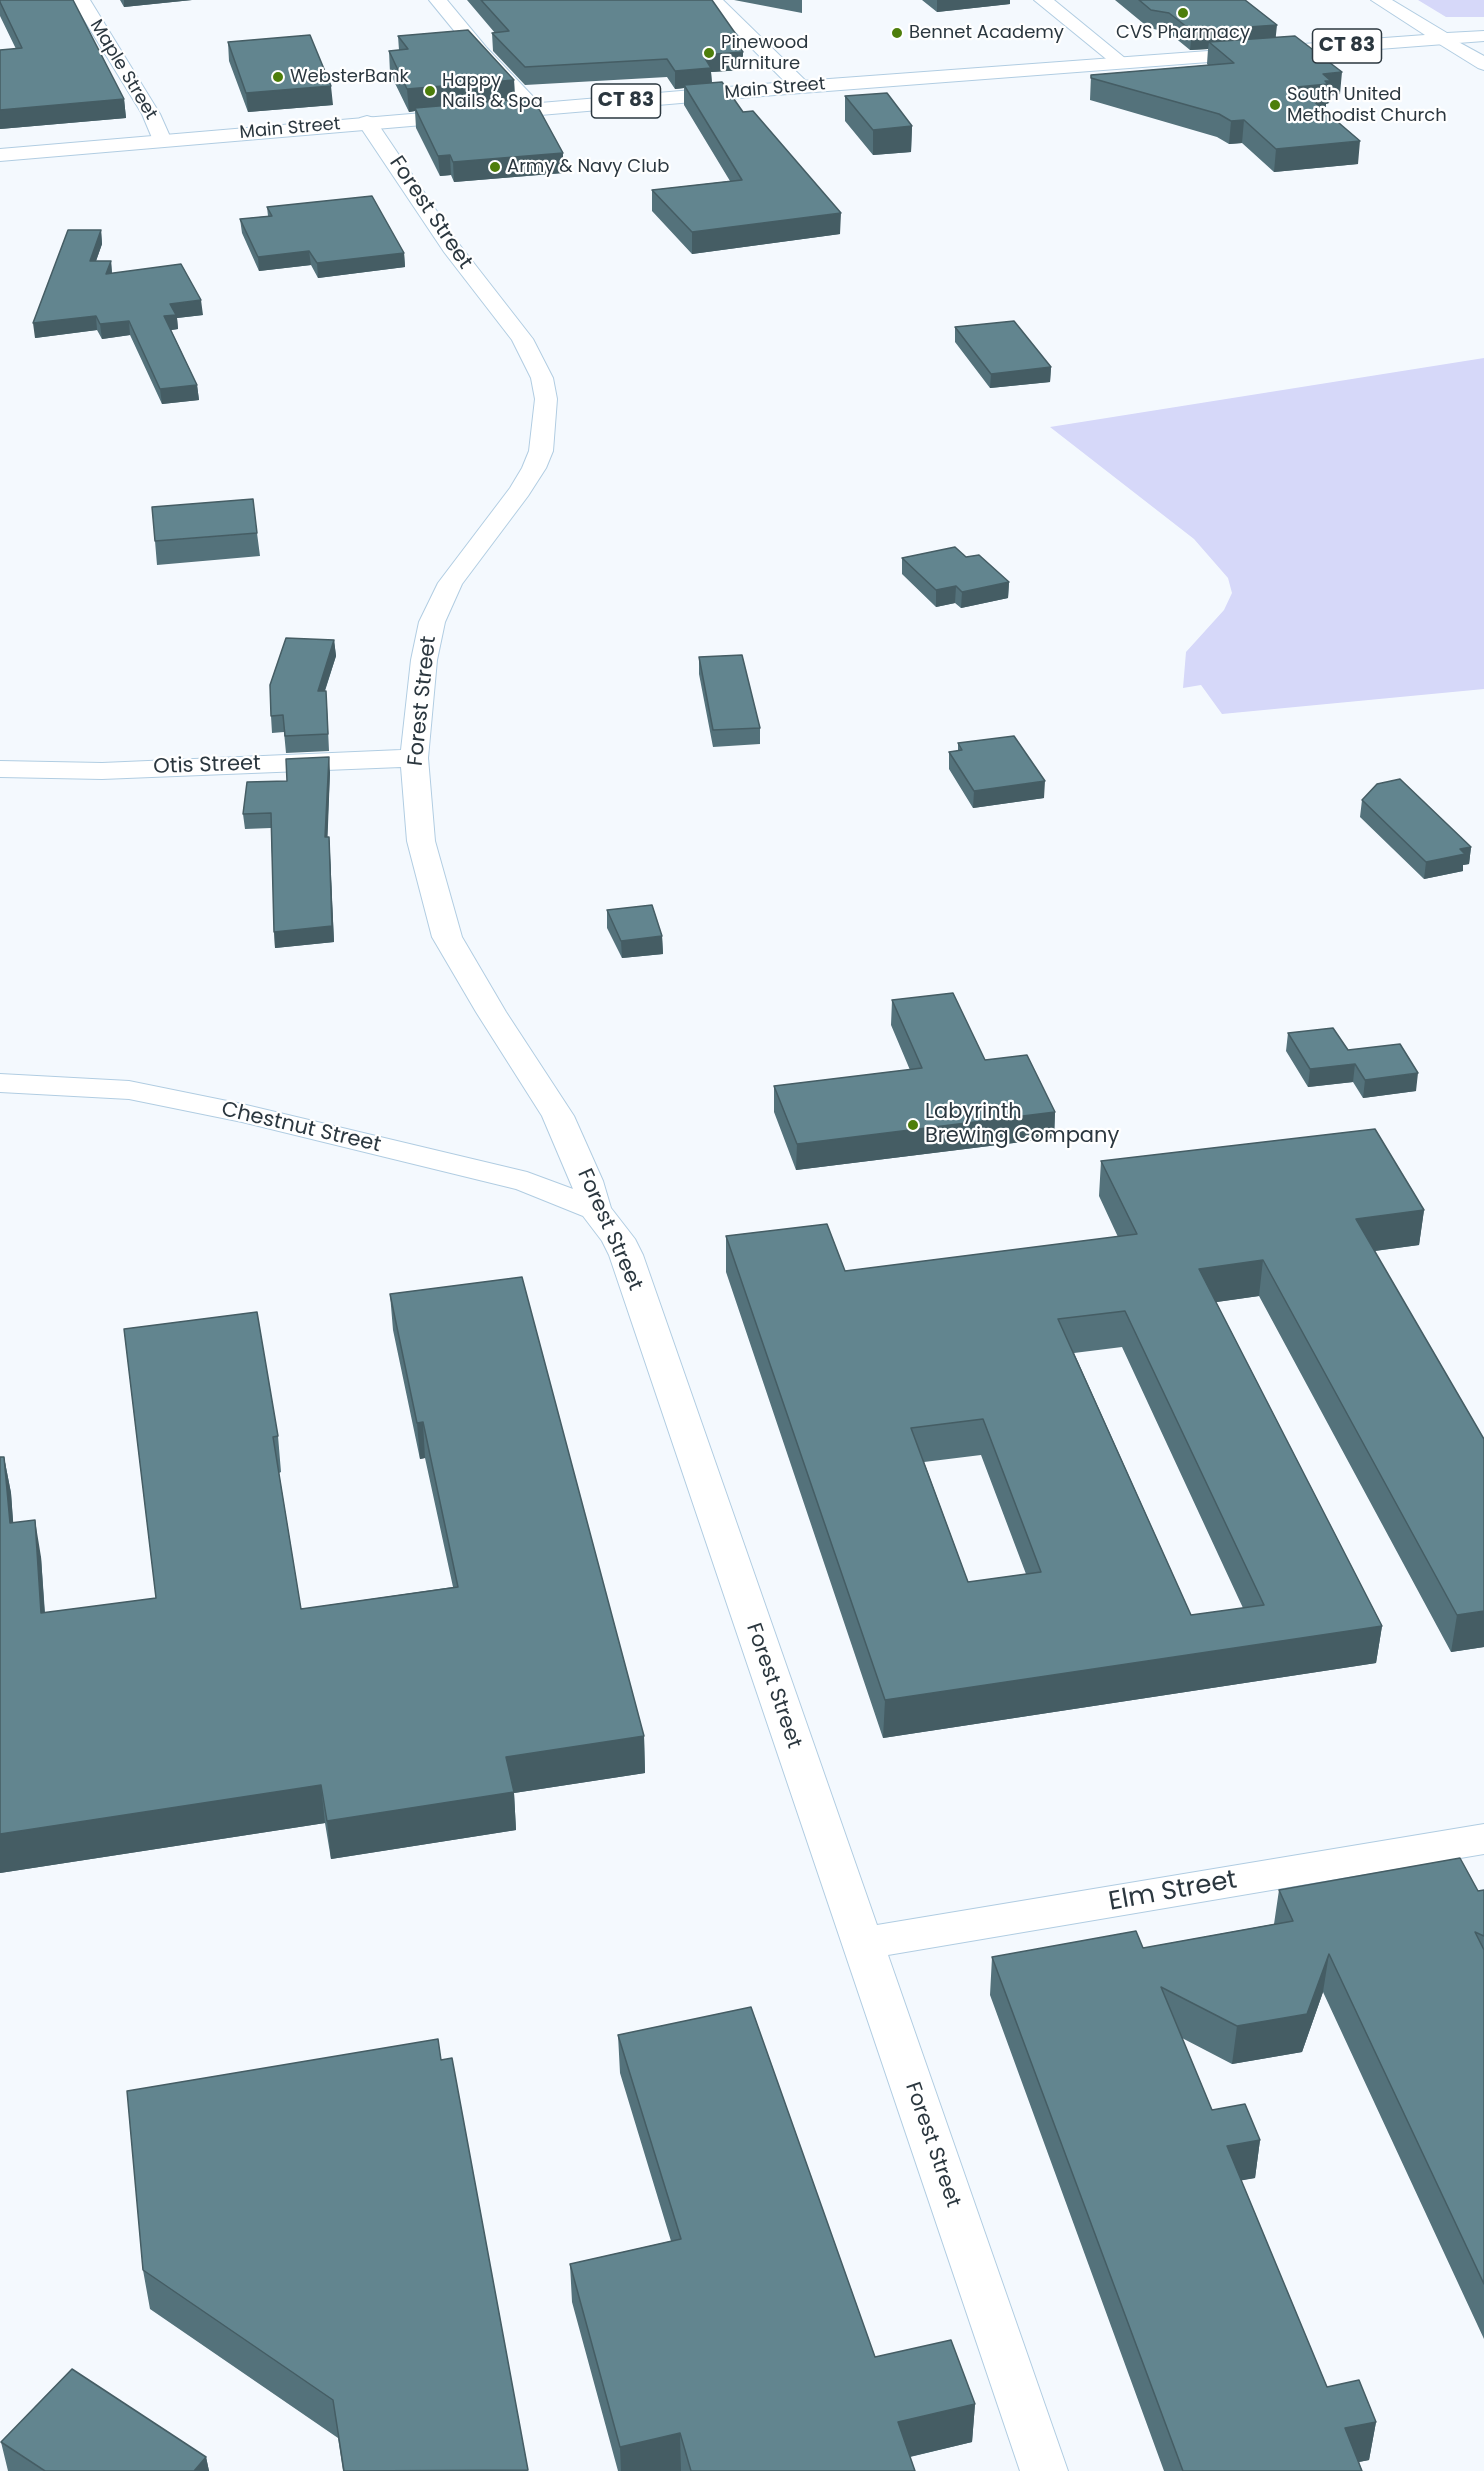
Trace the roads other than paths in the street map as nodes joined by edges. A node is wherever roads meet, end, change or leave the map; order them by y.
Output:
1 (81, 0) edge
2 (438, 0) edge
3 (713, 0) edge
4 (1043, 0) edge
5 (1380, 0) edge
6 (1484, 36) edge
7 (1442, 38) junction
8 (1122, 63) junction
9 (1484, 64) edge
10 (801, 87) junction
11 (534, 109) junction
12 (367, 122) junction
13 (162, 141) junction
14 (0, 155) edge
15 (414, 758) junction
16 (0, 769) edge
17 (0, 1083) edge
18 (595, 1209) junction
19 (1484, 1839) edge
20 (862, 1943) junction
21 (1044, 2471) edge

1 - 13 street, Maple Street
2 - 11 street
3 - 10 street
4 - 8 street
5 - 7 street
6 - 7 street, CT 83
7 - 8 street, Main Street / CT 83
7 - 9 street
8 - 10 street, Main Street / CT 83
10 - 11 street, Main Street / CT 83
11 - 12 street, Main Street / CT 83
12 - 13 street, Main Street / CT 83
12 - 15 street, Forest Street
13 - 14 street, Main Street / CT 83
15 - 16 street, Otis Street
15 - 18 street, Forest Street
17 - 18 street, Chestnut Street
18 - 20 street, Forest Street
19 - 20 street, Elm Street
20 - 21 street, Forest Street

